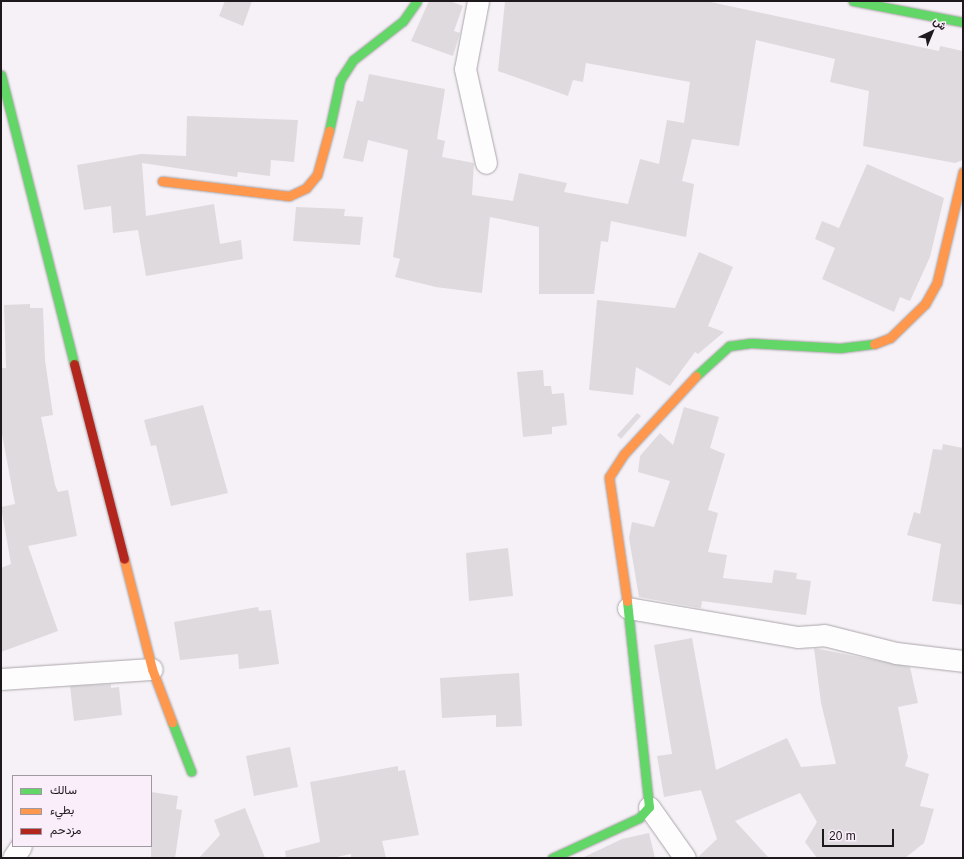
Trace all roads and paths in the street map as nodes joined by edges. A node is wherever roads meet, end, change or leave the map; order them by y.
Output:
1 (416, 1) edge
2 (478, 1) edge
3 (853, 1) edge
4 (963, 22) edge
5 (1, 75) edge
6 (486, 164) dead end
7 (963, 172) edge
8 (162, 181) dead end
9 (628, 608) junction
10 (963, 661) edge
11 (152, 669) junction
12 (1, 680) edge
13 (191, 772) dead end
14 (649, 807) junction
15 (20, 847) edge
16 (13, 858) edge
17 (552, 858) edge
18 (685, 858) edge

1 - 8 street
2 - 6 street
3 - 4 street
5 - 11 street
7 - 9 street
9 - 10 street
9 - 14 street
11 - 12 street
11 - 13 street
14 - 17 street
14 - 18 street
15 - 16 street

